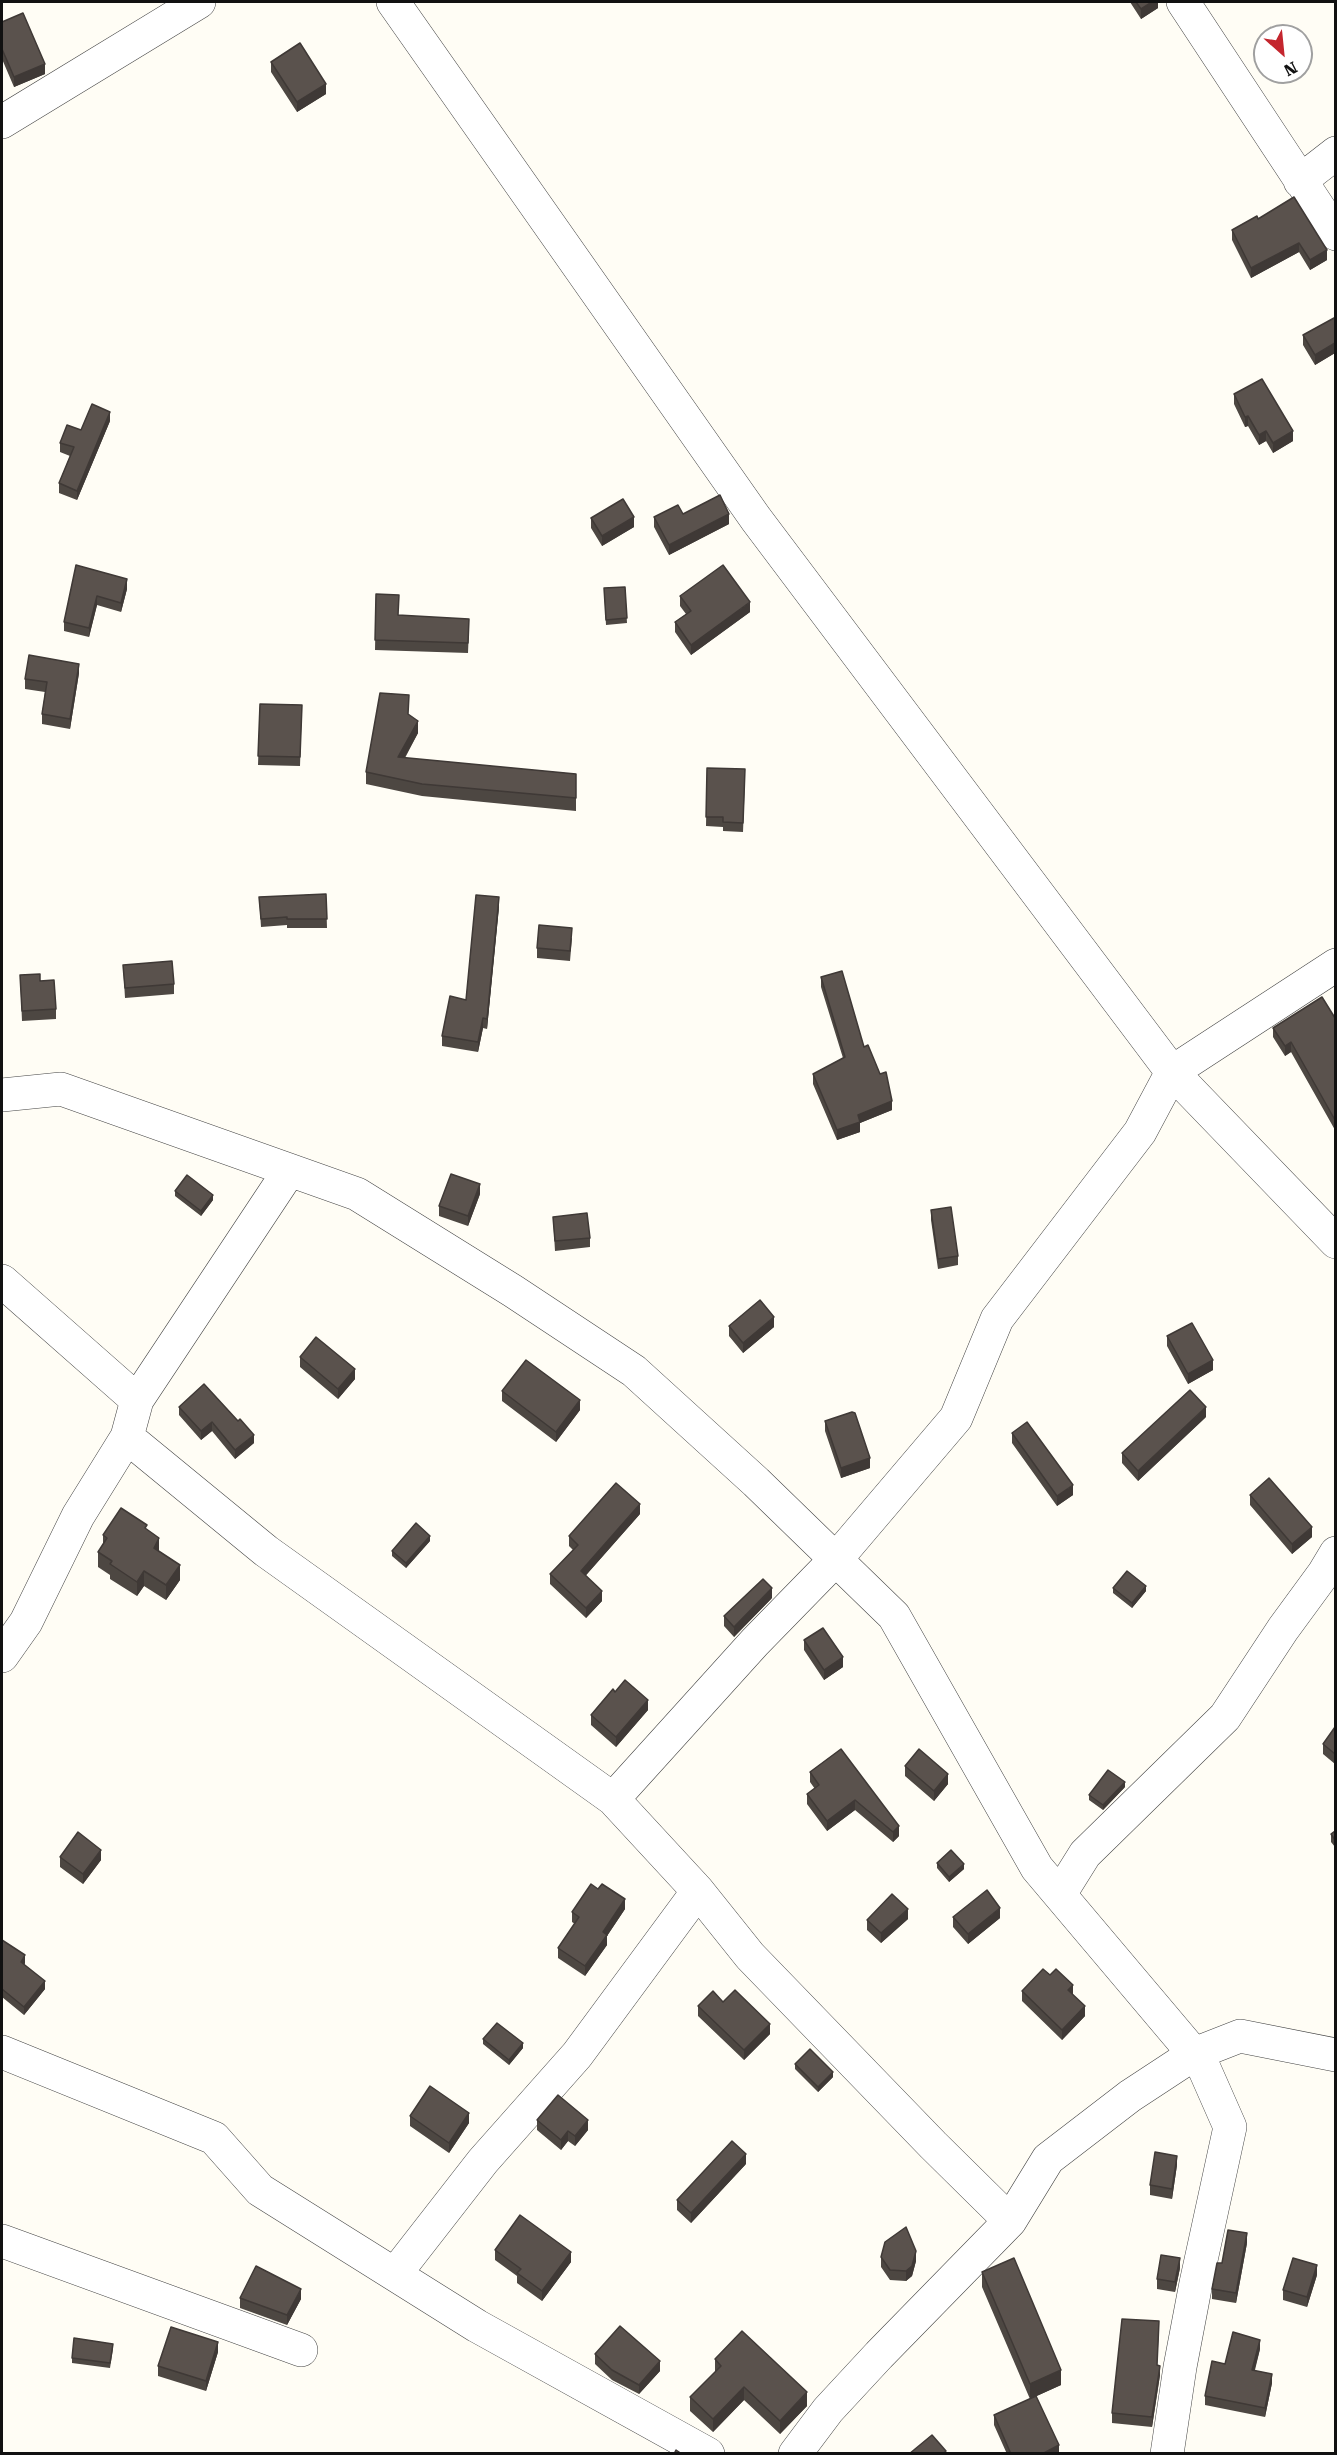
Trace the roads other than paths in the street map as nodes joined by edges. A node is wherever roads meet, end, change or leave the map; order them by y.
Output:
1 (199, 2) edge
2 (393, 2) edge
3 (1183, 2) edge
4 (2, 122) edge
5 (1335, 153) edge
6 (1300, 181) junction
7 (1335, 234) edge
8 (1335, 965) edge
9 (1172, 1072) junction
10 (2, 1095) edge
11 (289, 1171) junction
12 (1335, 1242) edge
13 (2, 1281) edge
14 (137, 1400) junction
15 (127, 1437) junction
16 (1335, 1553) edge
17 (837, 1558) junction
18 (2, 1656) edge
19 (613, 1799) junction
20 (698, 1892) junction
21 (1060, 1894) junction
22 (2, 2052) edge
23 (1194, 2054) junction
24 (1335, 2055) edge
25 (1010, 2221) junction
26 (2, 2241) edge
27 (395, 2274) junction
28 (301, 2350) dead end
29 (708, 2454) edge
30 (795, 2454) edge
31 (1167, 2454) edge

1 - 4 street
2 - 9 street
3 - 6 street
5 - 6 street
6 - 7 street
8 - 9 street
9 - 12 street
9 - 17 street
10 - 11 street
11 - 14 street
11 - 17 street
13 - 14 street
14 - 15 street
15 - 18 street
15 - 19 street
16 - 21 street
17 - 19 street
17 - 21 street
19 - 20 street
20 - 25 street
20 - 27 street
21 - 23 street
22 - 27 street
23 - 24 street
23 - 25 street
23 - 31 street
25 - 30 street
26 - 28 street
27 - 29 street

